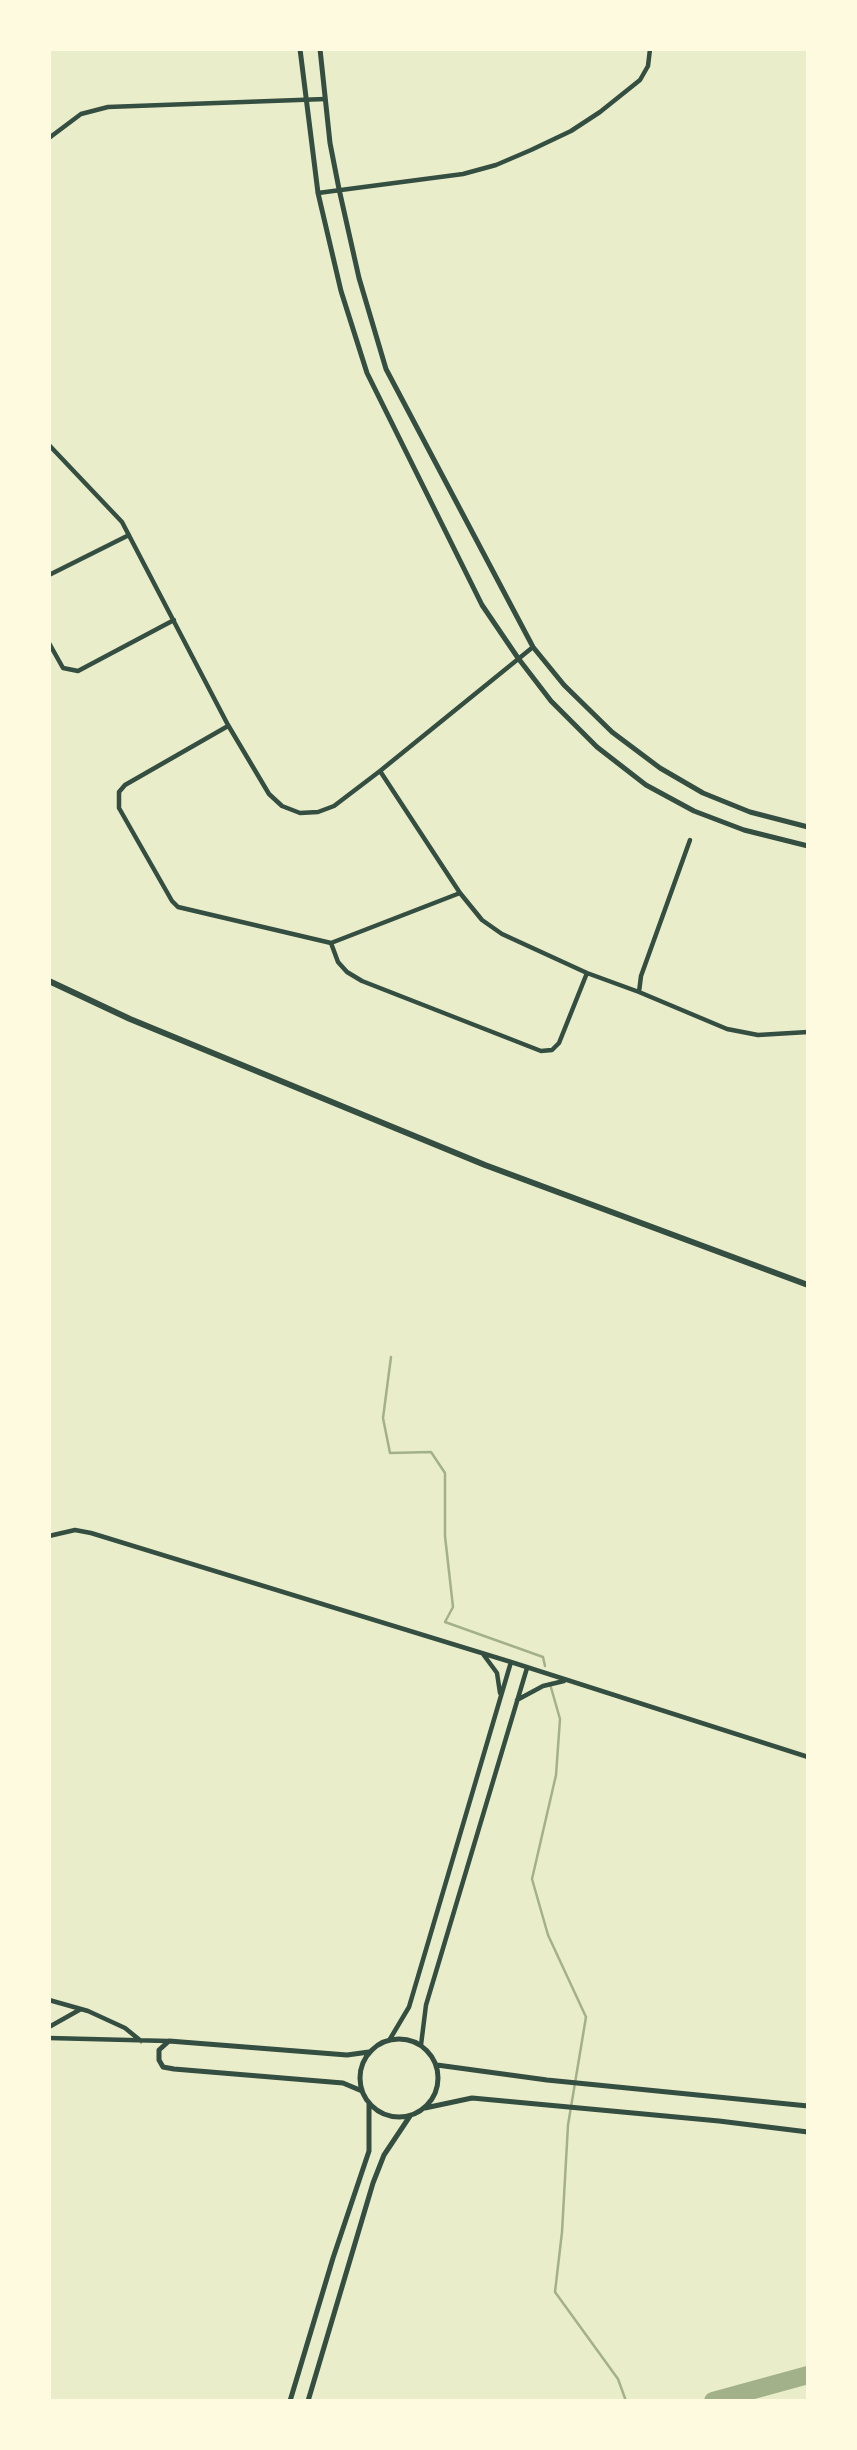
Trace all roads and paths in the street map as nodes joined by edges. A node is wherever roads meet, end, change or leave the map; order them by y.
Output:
1 (300, 49) edge
2 (320, 49) edge
3 (650, 49) edge
4 (305, 99) junction
5 (325, 99) junction
6 (49, 138) edge
7 (339, 189) junction
8 (318, 193) junction
9 (50, 447) edge
10 (129, 535) junction
11 (49, 575) edge
12 (174, 620) junction
13 (49, 643) edge
14 (533, 647) junction
15 (518, 658) junction
16 (228, 726) junction
17 (380, 771) junction
18 (808, 827) edge
19 (690, 840) dead end
20 (808, 846) edge
21 (460, 893) junction
22 (331, 943) junction
23 (587, 973) junction
24 (49, 981) edge
25 (639, 992) junction
26 (808, 1032) edge
27 (808, 1285) edge
28 (49, 1536) edge
29 (482, 1653) junction
30 (511, 1662) junction
31 (527, 1668) junction
32 (567, 1681) junction
33 (501, 1696) junction
34 (516, 1700) junction
35 (808, 1757) edge
36 (49, 2000) edge
37 (81, 2009) junction
38 (49, 2027) edge
39 (49, 2038) edge
40 (390, 2039) junction
41 (142, 2041) junction
42 (169, 2041) junction
43 (422, 2045) junction
44 (369, 2052) junction
45 (437, 2065) junction
46 (362, 2091) junction
47 (369, 2104) junction
48 (808, 2106) edge
49 (425, 2108) junction
50 (411, 2116) junction
51 (808, 2132) edge
52 (290, 2401) edge
53 (308, 2401) edge

1 - 4 street
2 - 5 street
3 - 7 street
4 - 5 street
4 - 6 street
4 - 8 street
5 - 7 street
7 - 8 street
7 - 14 street
8 - 15 street
9 - 10 street
10 - 11 street
10 - 12 street
12 - 13 street
12 - 16 street
14 - 15 street
14 - 18 street
15 - 17 street
15 - 20 street
16 - 17 street
16 - 22 street
17 - 21 street
19 - 25 street
21 - 22 street
21 - 23 street
22 - 23 street
23 - 25 street
24 - 27 main road
25 - 26 street
28 - 29 street
29 - 30 street
29 - 33 street
30 - 31 street
30 - 33 street
31 - 32 street
31 - 34 street
32 - 34 street
32 - 35 street
33 - 40 street
34 - 43 street
36 - 37 street
37 - 38 street
37 - 41 street
39 - 41 street
40 - 43 street
40 - 44 street
41 - 42 street
42 - 44 street
42 - 46 street
43 - 45 street
44 - 46 street
45 - 48 street
45 - 49 street
46 - 47 street
47 - 50 street
47 - 52 street
49 - 50 street
49 - 51 street
50 - 53 street

